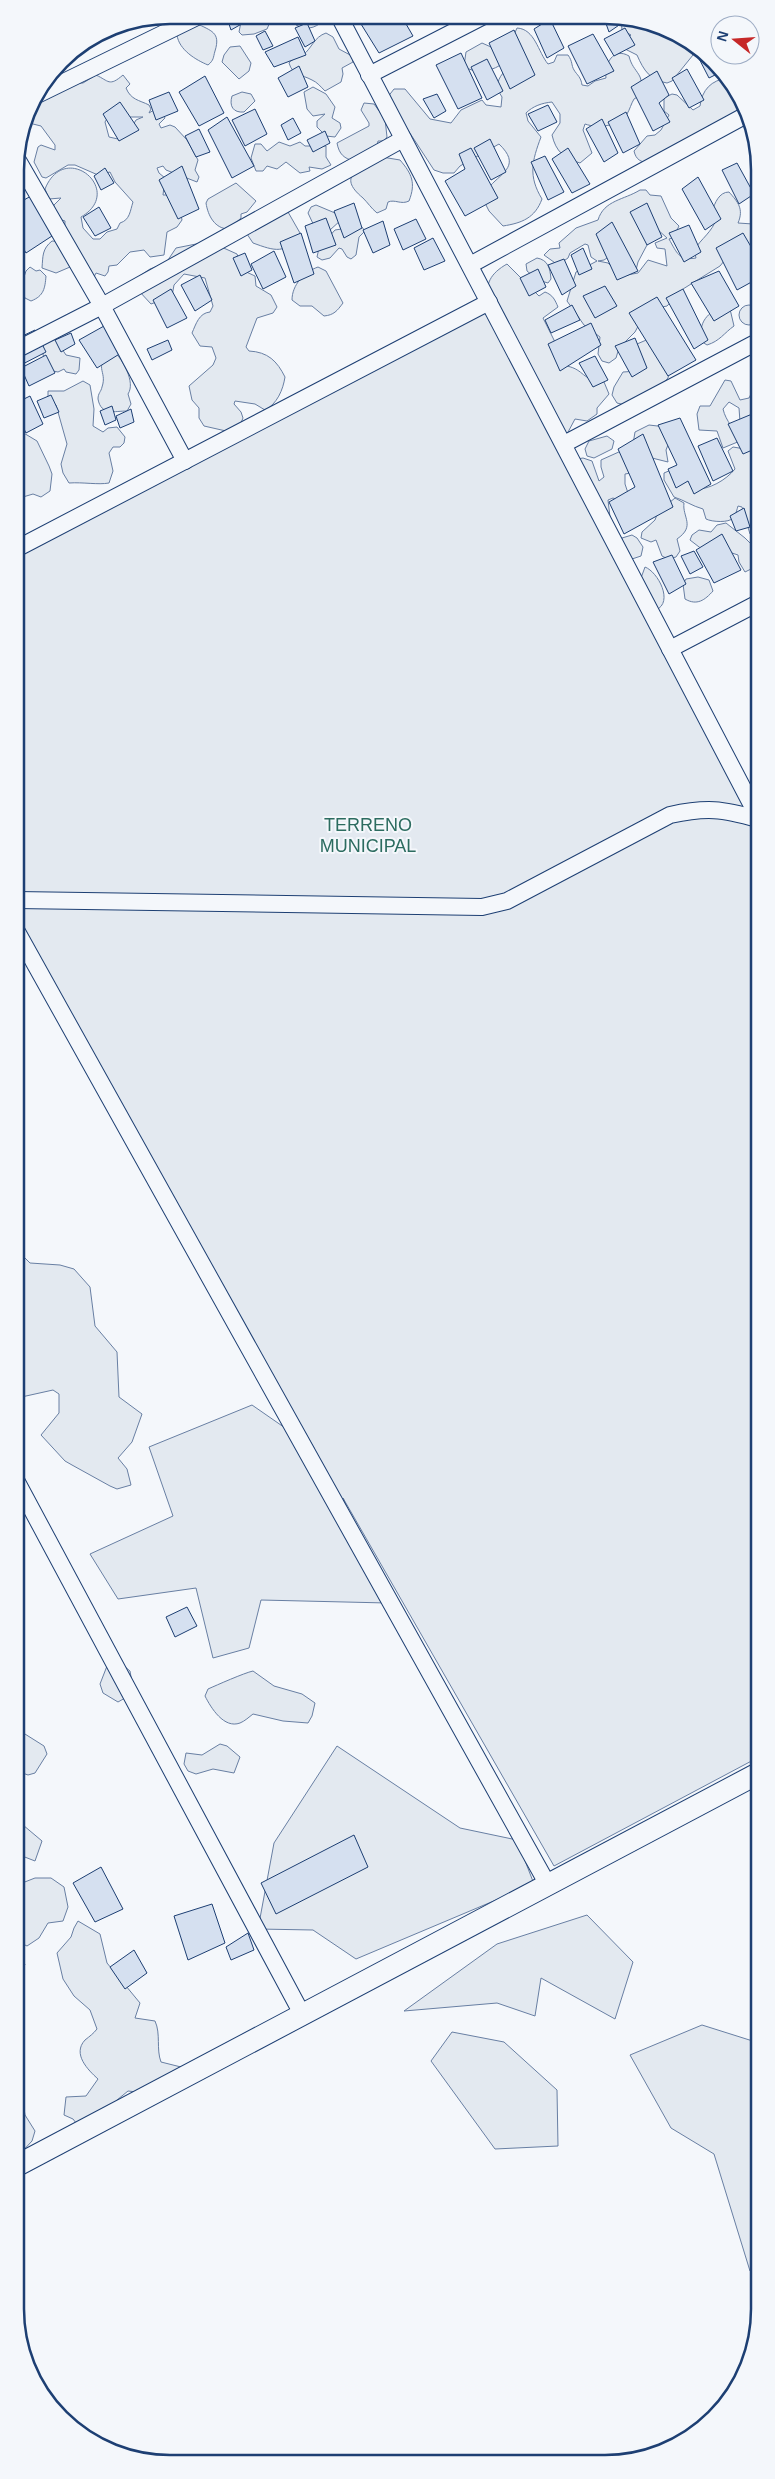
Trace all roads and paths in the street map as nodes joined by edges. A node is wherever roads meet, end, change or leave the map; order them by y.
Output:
1 (182, 24) edge
2 (343, 24) edge
3 (469, 24) edge
4 (369, 76) junction
5 (48, 89) edge
6 (742, 117) edge
7 (403, 139) junction
8 (24, 172) edge
9 (470, 265) junction
10 (489, 302) junction
11 (102, 306) junction
12 (751, 345) edge
13 (24, 346) edge
14 (564, 444) junction
15 (185, 461) junction
16 (24, 545) edge
17 (751, 607) edge
18 (670, 648) junction
19 (751, 804) edge
20 (751, 816) edge
21 (24, 900) edge
22 (24, 944) edge
23 (24, 1495) edge
24 (751, 1777) edge
25 (548, 1885) junction
26 (302, 2014) junction
27 (24, 2163) edge

1 - 5 street
2 - 4 street
3 - 4 street
4 - 7 street
6 - 9 street
7 - 9 street
7 - 11 street
8 - 11 street
9 - 10 street
10 - 14 street
10 - 15 street
11 - 13 street
11 - 15 street
12 - 14 street
14 - 18 street
15 - 16 street
17 - 18 street
18 - 19 street
20 - 21 street
22 - 25 street
23 - 26 street
24 - 25 street
25 - 26 street
26 - 27 street

